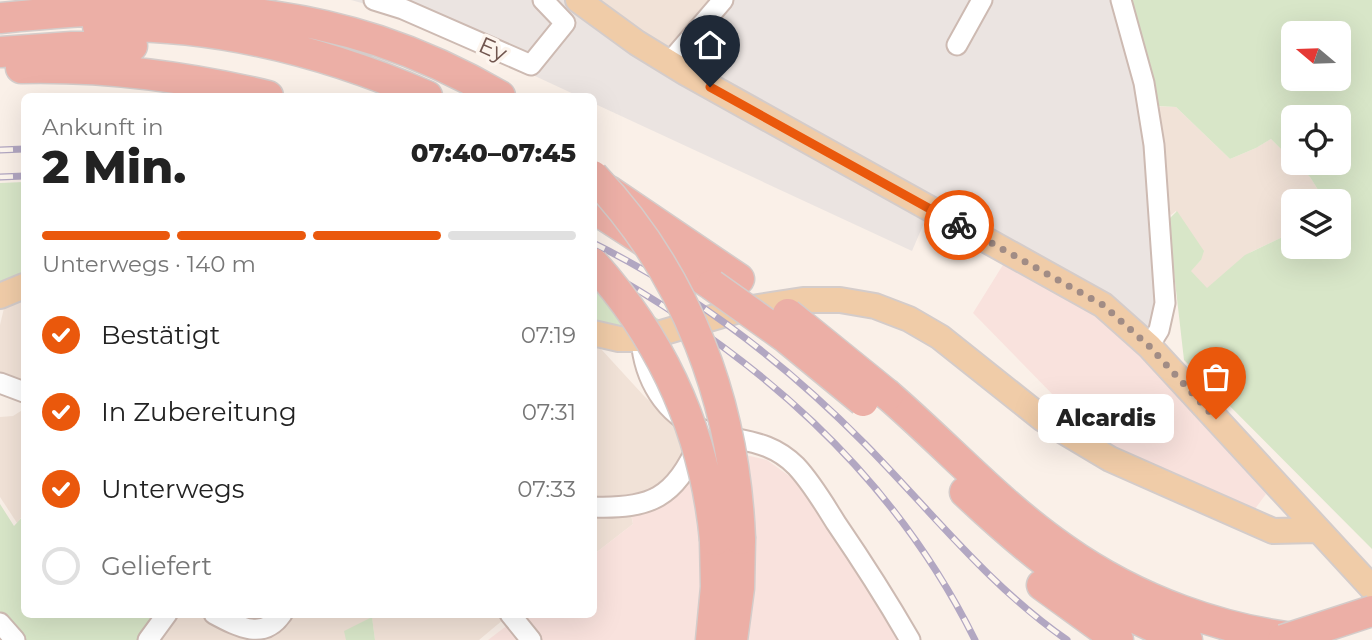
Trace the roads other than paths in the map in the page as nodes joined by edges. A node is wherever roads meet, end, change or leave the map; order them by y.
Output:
1 (374, 0) edge
2 (543, 0) edge
3 (578, 0) edge
4 (723, 0) edge
5 (982, 0) edge
6 (1121, 0) edge
7 (0, 18) edge
8 (0, 33) edge
9 (957, 45) dead end
10 (0, 52) edge
11 (669, 63) junction
12 (0, 69) edge
13 (254, 93) edge
14 (366, 93) edge
15 (419, 93) edge
16 (495, 93) edge
17 (597, 181) edge
18 (597, 183) edge
19 (597, 210) edge
20 (597, 268) edge
21 (726, 282) junction
22 (21, 287) edge
23 (0, 296) edge
24 (597, 333) edge
25 (641, 339) junction
26 (1149, 346) junction
27 (0, 383) edge
28 (21, 391) edge
29 (876, 398) junction
30 (704, 430) junction
31 (597, 507) edge
32 (995, 520) junction
33 (1317, 530) junction
34 (728, 540) junction
35 (1372, 587) edge
36 (1136, 592) junction
37 (1372, 611) edge
38 (164, 618) edge
39 (222, 618) edge
40 (280, 618) edge
41 (513, 618) edge
42 (0, 623) edge
43 (1372, 625) edge
44 (271, 636) edge
45 (15, 640) edge
46 (148, 640) edge
47 (531, 640) edge
48 (711, 640) edge
49 (732, 640) edge
50 (910, 640) edge
51 (1118, 640) edge
52 (1187, 640) edge
53 (1283, 640) edge
54 (1311, 640) edge

1 - 2 street, Ey
3 - 11 main road
4 - 11 street
5 - 9 street
6 - 26 street
7 - 16 highway
8 - 15 highway
10 - 14 highway
11 - 26 main road
12 - 13 highway
17 - 21 highway
18 - 34 highway, bridge
19 - 21 highway
20 - 34 highway, bridge
21 - 29 highway, bridge
22 - 23 main road
24 - 25 main road
25 - 30 street
25 - 33 main road
26 - 33 main road
27 - 28 street
29 - 32 highway
29 - 36 highway
30 - 31 street
30 - 50 street
32 - 51 highway
32 - 52 highway
33 - 35 main road
34 - 48 highway
34 - 49 highway
36 - 43 highway
36 - 54 highway
37 - 53 highway, bridge
38 - 46 street
39 - 44 street
40 - 44 street
41 - 47 street
42 - 45 street

